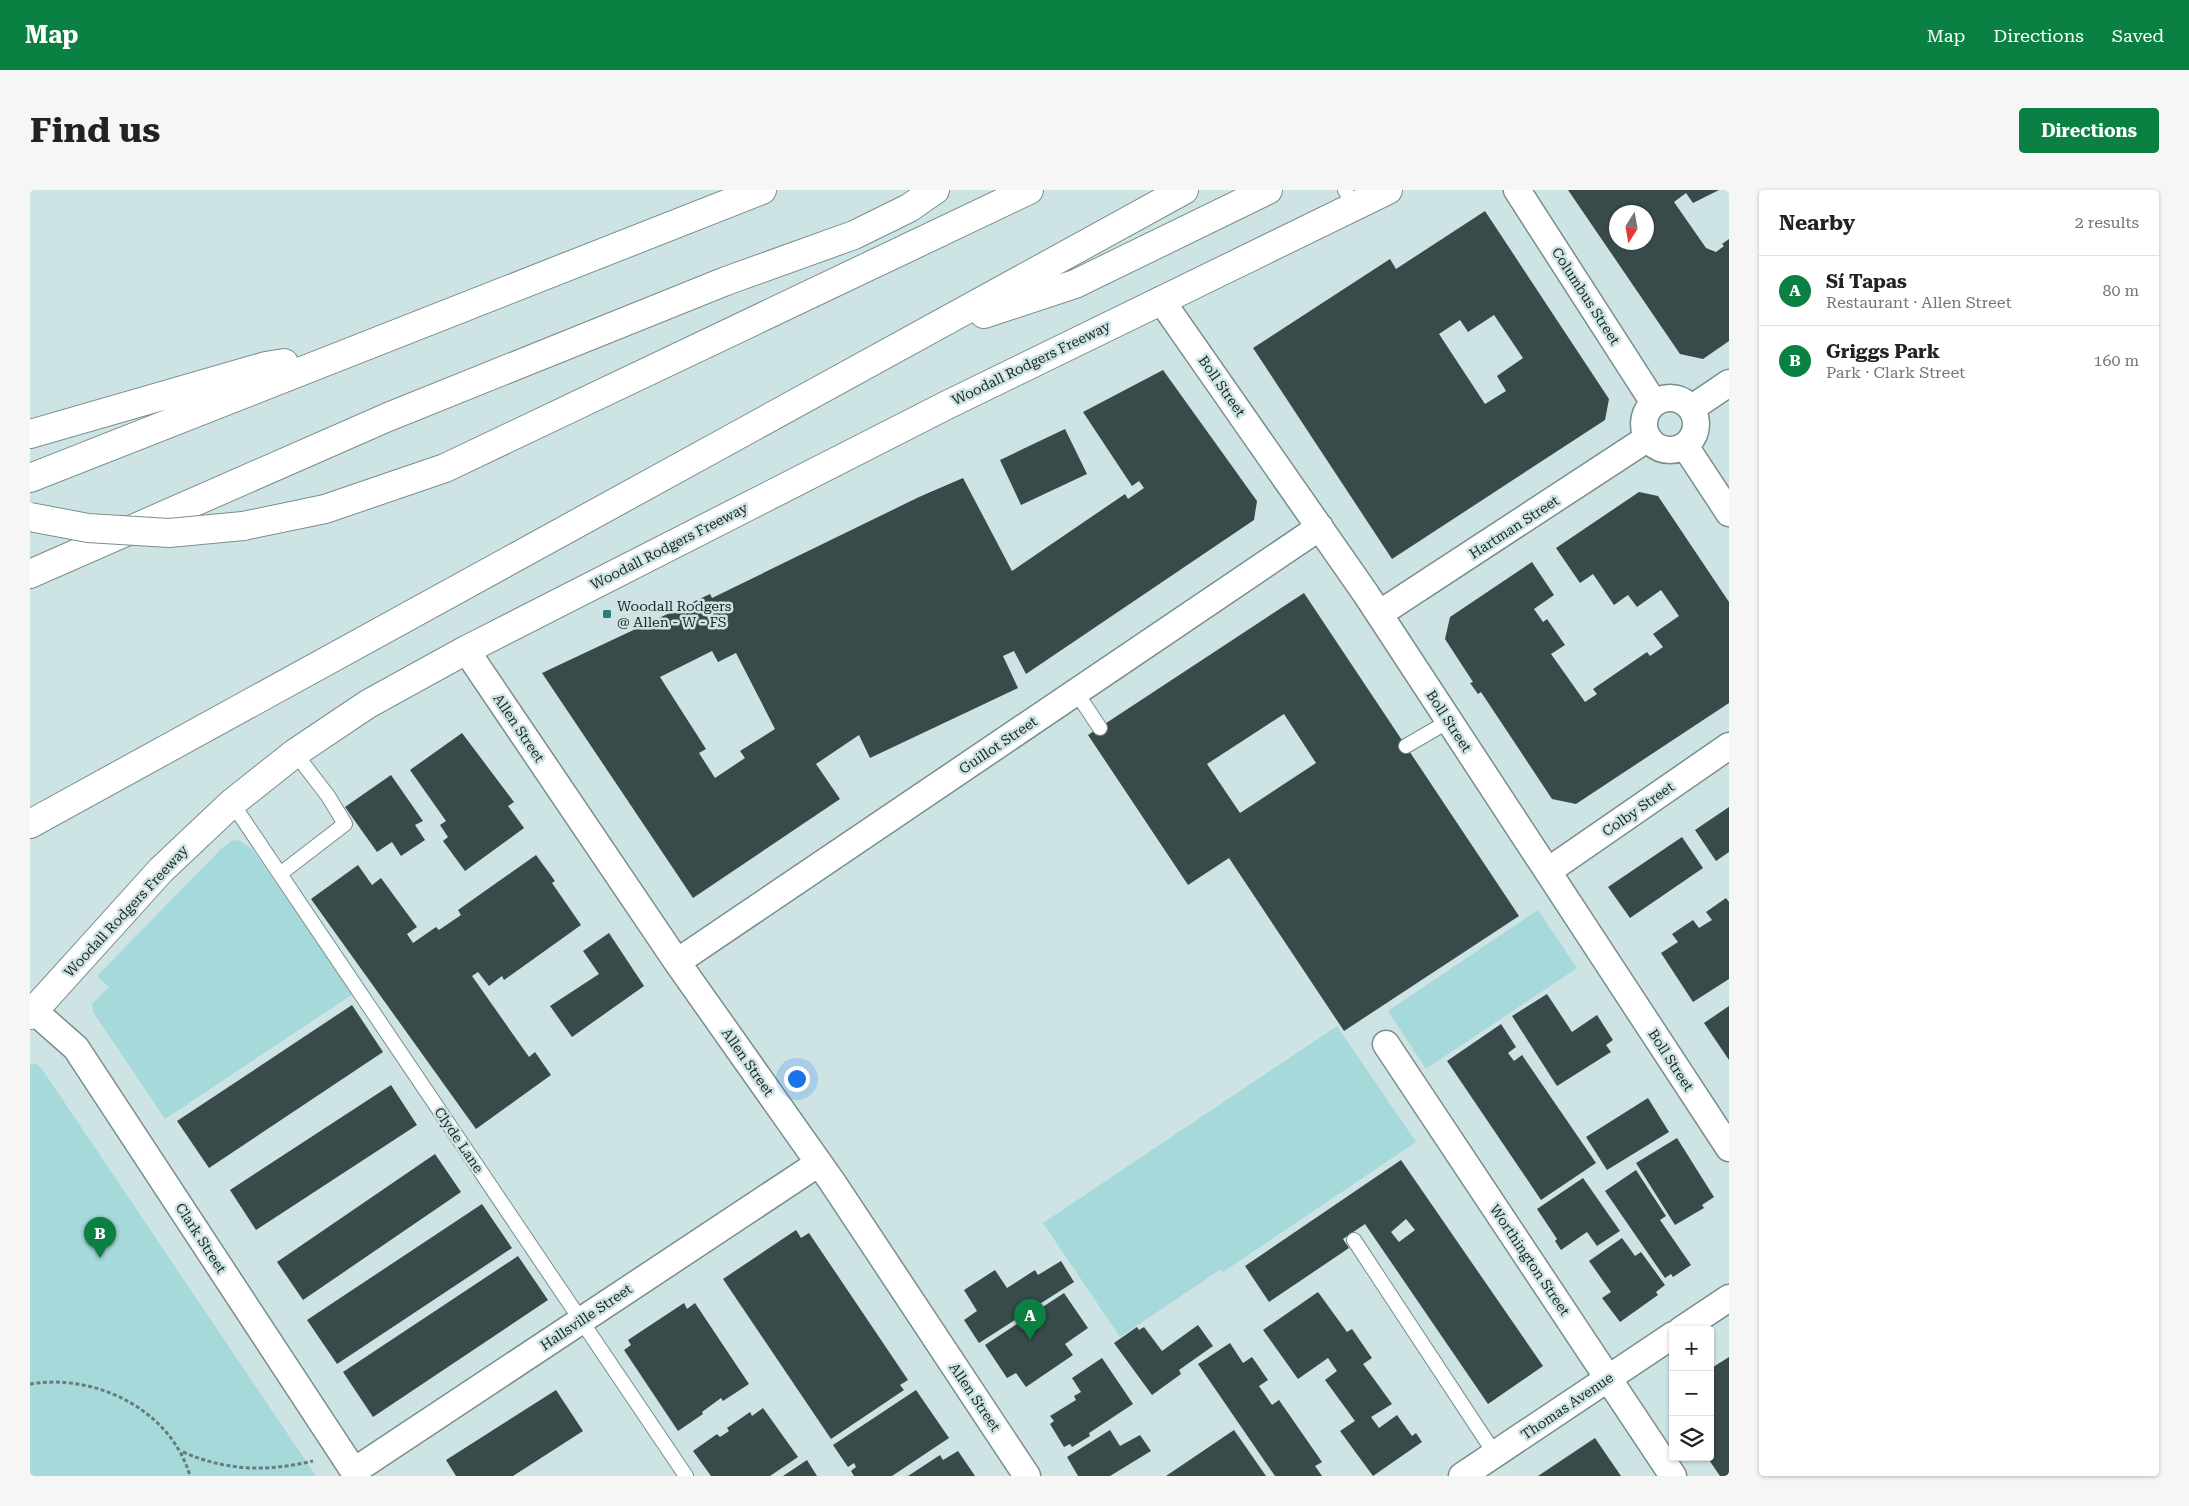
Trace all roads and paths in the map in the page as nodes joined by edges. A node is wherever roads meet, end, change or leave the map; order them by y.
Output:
1 (762, 190) edge
2 (934, 190) edge
3 (1028, 190) edge
4 (1184, 190) edge
5 (1268, 190) edge
6 (1388, 190) edge
7 (1517, 190) edge
8 (1350, 198) edge
9 (1161, 300) junction
10 (926, 333) junction
11 (342, 355) junction
12 (1729, 383) edge
13 (1654, 403) junction
14 (1692, 408) junction
15 (30, 434) edge
16 (1648, 438) junction
17 (1685, 446) junction
18 (30, 478) edge
19 (1729, 514) edge
20 (30, 517) edge
21 (1320, 527) junction
22 (30, 574) edge
23 (1379, 614) junction
24 (466, 650) junction
25 (1076, 692) junction
26 (1449, 721) junction
27 (1100, 728) dead end
28 (1406, 746) dead end
29 (1729, 746) edge
30 (295, 753) junction
31 (232, 804) junction
32 (30, 824) edge
33 (1548, 871) junction
34 (280, 874) junction
35 (677, 962) junction
36 (32, 1013) edge
37 (1386, 1044) dead end
38 (1729, 1148) edge
39 (819, 1163) junction
40 (1354, 1240) dead end
41 (1729, 1298) edge
42 (581, 1320) junction
43 (1687, 1326) edge
44 (1669, 1338) edge
45 (1608, 1378) junction
46 (30, 1384) edge
47 (182, 1452) junction
48 (1495, 1454) junction
49 (314, 1461) dead end
50 (355, 1474) edge
51 (190, 1476) edge
52 (686, 1476) edge
53 (1027, 1476) edge
54 (1462, 1476) edge
55 (1674, 1476) edge

1 - 11 main road
2 - 22 main road, bridge
3 - 20 main road, bridge
4 - 10 main road
5 - 10 main road
6 - 8 main road, Woodall Rodgers Freeway
7 - 13 street, Columbus Street
8 - 9 main road, Woodall Rodgers Freeway
9 - 21 street, Boll Street
9 - 24 main road, Woodall Rodgers Freeway
10 - 32 main road
11 - 15 main road
11 - 18 main road
12 - 14 street
13 - 14 street
13 - 16 street
14 - 17 street
16 - 17 street
16 - 23 street, Hartman Street
17 - 19 street
21 - 23 street, Boll Street
21 - 25 street, Guillot Street
23 - 26 street, Boll Street
24 - 30 main road, Woodall Rodgers Freeway
24 - 35 street, Allen Street
25 - 27 lane
25 - 35 street, Guillot Street
26 - 28 lane
26 - 33 street, Boll Street
29 - 33 street, Colby Street
30 - 31 main road, Woodall Rodgers Freeway
30 - 34 lane
31 - 34 lane, Clyde Lane
31 - 36 main road, Woodall Rodgers Freeway
33 - 38 street, Boll Street
34 - 42 lane, Clyde Lane
35 - 39 street, Allen Street
36 - 50 street, Clark Street
37 - 45 street, Worthington Street
39 - 42 street, Hallsville Street
39 - 53 street, Allen Street
40 - 48 lane
41 - 43 street
42 - 50 street, Hallsville Street
42 - 52 lane, Clyde Lane
44 - 45 street, Thomas Avenue
45 - 48 street, Thomas Avenue
45 - 55 street, Worthington Street
46 - 47 path
47 - 49 path
47 - 51 path
48 - 54 street, Thomas Avenue

